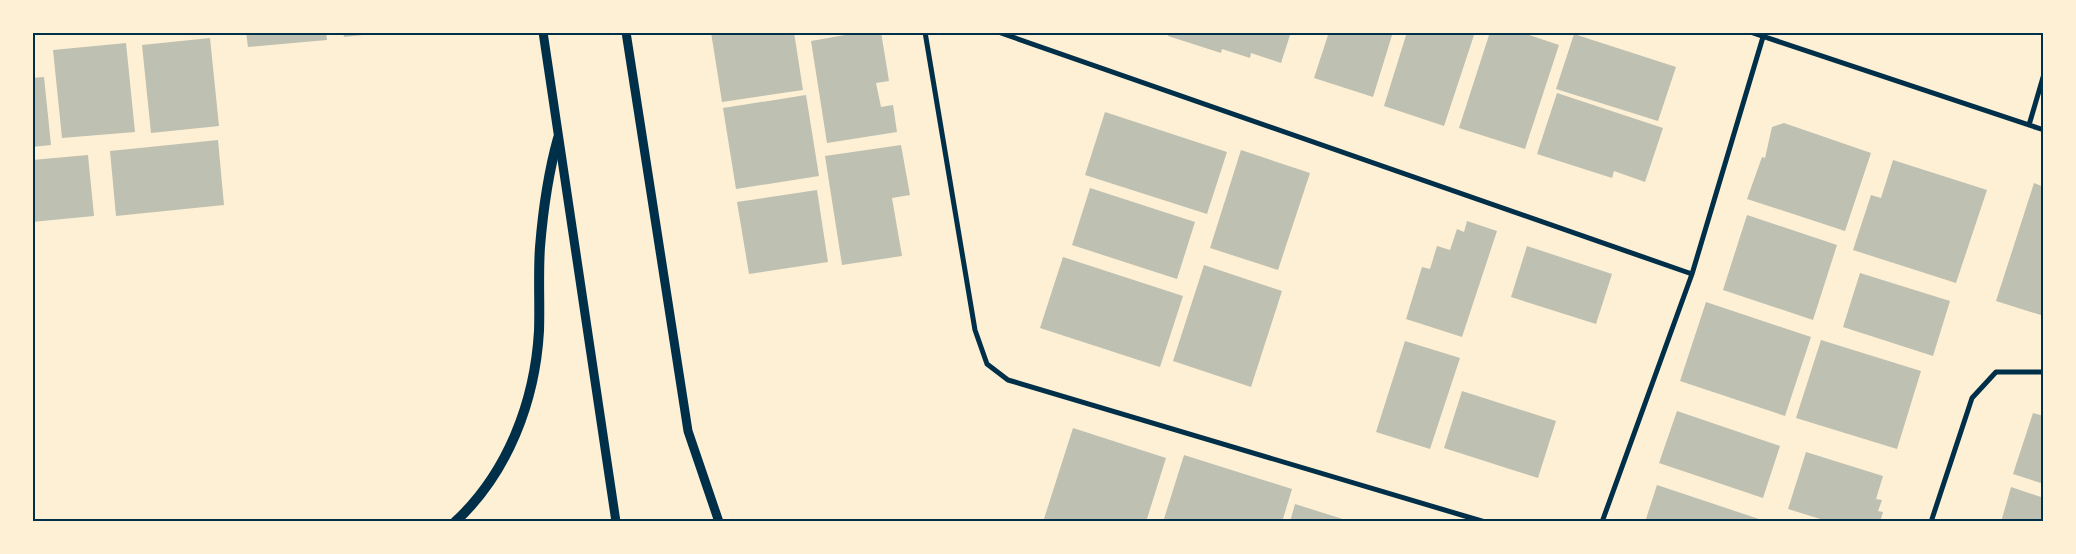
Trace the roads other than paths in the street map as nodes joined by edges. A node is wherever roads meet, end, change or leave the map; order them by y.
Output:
1 (543, 32) edge
2 (626, 32) edge
3 (925, 32) edge
4 (998, 32) edge
5 (1750, 32) edge
6 (1763, 37) junction
7 (2044, 74) edge
8 (2030, 125) junction
9 (2044, 130) edge
10 (558, 138) junction
11 (1692, 274) junction
12 (2044, 372) edge
13 (455, 522) edge
14 (616, 522) edge
15 (719, 522) edge
16 (1485, 522) edge
17 (1602, 522) edge
18 (1931, 522) edge

1 - 10 street
2 - 15 street
3 - 16 street
4 - 11 street
5 - 6 street
6 - 8 street
6 - 11 street
7 - 8 street
8 - 9 street
10 - 13 main road
10 - 14 street
11 - 17 street
12 - 18 street

